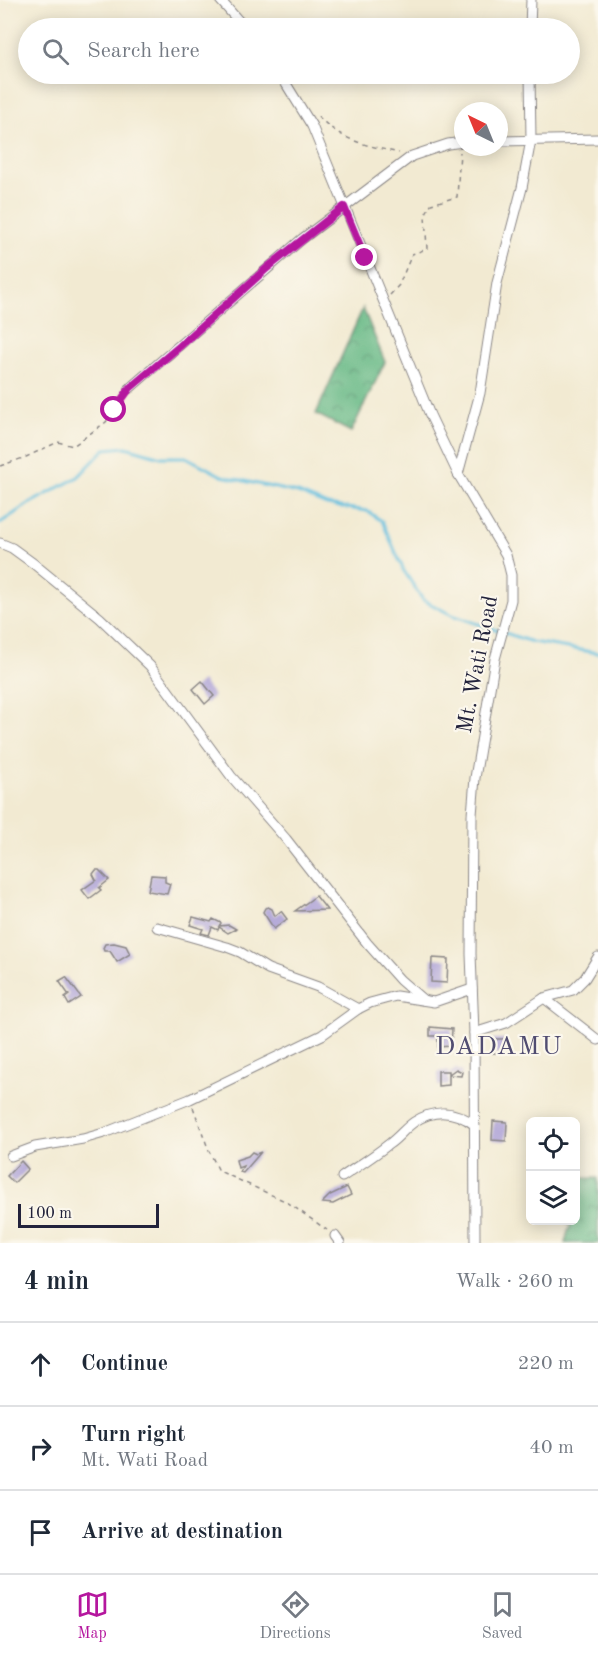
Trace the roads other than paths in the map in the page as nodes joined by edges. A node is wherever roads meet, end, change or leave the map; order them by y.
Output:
1 (220, 0) edge
2 (531, 0) edge
3 (236, 18) edge
4 (530, 18) edge
5 (285, 84) edge
6 (530, 84) edge
7 (598, 139) edge
8 (531, 140) junction
9 (508, 141) edge
10 (454, 144) edge
11 (344, 207) junction
12 (130, 388) road end
13 (458, 474) junction
14 (0, 543) edge
15 (157, 927) dead end
16 (598, 957) edge
17 (472, 989) junction
18 (544, 998) junction
19 (423, 1000) junction
20 (358, 1009) junction
21 (474, 1033) junction
22 (598, 1040) edge
23 (475, 1125) junction
24 (11, 1156) dead end
25 (342, 1177) dead end
26 (476, 1243) edge

1 - 3 street
2 - 4 street
5 - 11 street, Mt. Wati Road
6 - 8 street
7 - 8 street
8 - 9 street
8 - 13 street
10 - 11 street
11 - 12 street
11 - 13 street, Mt. Wati Road
13 - 17 street, Mt. Wati Road
14 - 19 street
15 - 20 street
16 - 18 street
17 - 19 street
17 - 21 street, Mt. Wati Road
18 - 21 street
18 - 22 street
19 - 20 street
20 - 24 street
21 - 23 street, Mt. Wati Road
23 - 25 street
23 - 26 street, Mt. Wati Road

